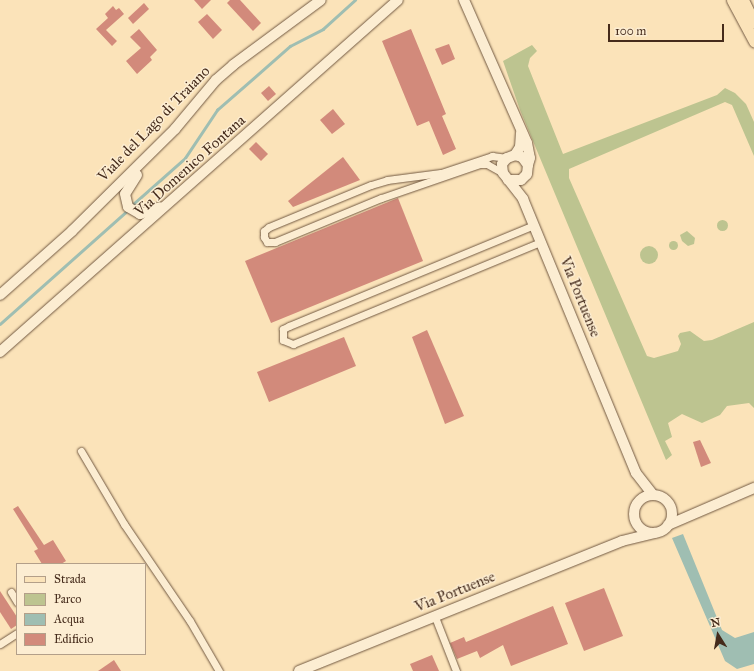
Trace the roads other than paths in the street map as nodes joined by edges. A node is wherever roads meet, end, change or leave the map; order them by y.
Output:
1 (321, 0) edge
2 (398, 0) edge
3 (464, 0) edge
4 (732, 0) edge
5 (743, 0) edge
6 (754, 23) edge
7 (754, 41) edge
8 (175, 129) junction
9 (521, 132) junction
10 (511, 156) junction
11 (528, 165) junction
12 (505, 176) junction
13 (521, 180) junction
14 (188, 187) junction
15 (523, 199) junction
16 (534, 224) junction
17 (541, 242) junction
18 (0, 295) edge
19 (0, 352) edge
20 (80, 451) dead end
21 (636, 473) junction
22 (754, 488) edge
23 (653, 495) junction
24 (638, 502) junction
25 (671, 509) junction
26 (693, 513) junction
27 (636, 524) junction
28 (668, 525) junction
29 (655, 533) junction
30 (622, 541) junction
31 (11, 592) dead end
32 (16, 600) edge
33 (435, 617) junction
34 (16, 634) edge
35 (0, 644) edge
36 (219, 671) edge
37 (299, 671) edge
38 (456, 671) edge

1 - 8 street, Viale del Lago di Traiano
2 - 14 street, Via Domenico Fontana
3 - 9 street
4 - 7 main road
5 - 6 main road
8 - 14 street
8 - 18 street, Viale del Lago di Traiano
9 - 10 street
9 - 11 street
10 - 11 street
10 - 12 street
10 - 12 street
11 - 13 street
12 - 13 street
12 - 15 street, Via Portuense
13 - 15 street, Via Portuense
14 - 19 street, Via Domenico Fontana
15 - 16 street, Via Portuense
16 - 17 street, Via Portuense
16 - 17 street
17 - 21 street, Via Portuense
20 - 36 street
21 - 23 street, Via Portuense
21 - 24 street, Via Portuense
22 - 26 street
23 - 24 street
23 - 25 street
24 - 27 street
25 - 26 street
25 - 28 street
26 - 28 street
27 - 29 street
27 - 30 street, Via Portuense
28 - 29 street
29 - 30 street, Via Portuense
30 - 33 street, Via Portuense
31 - 32 street
33 - 37 street, Via Portuense
33 - 38 street
34 - 35 street

